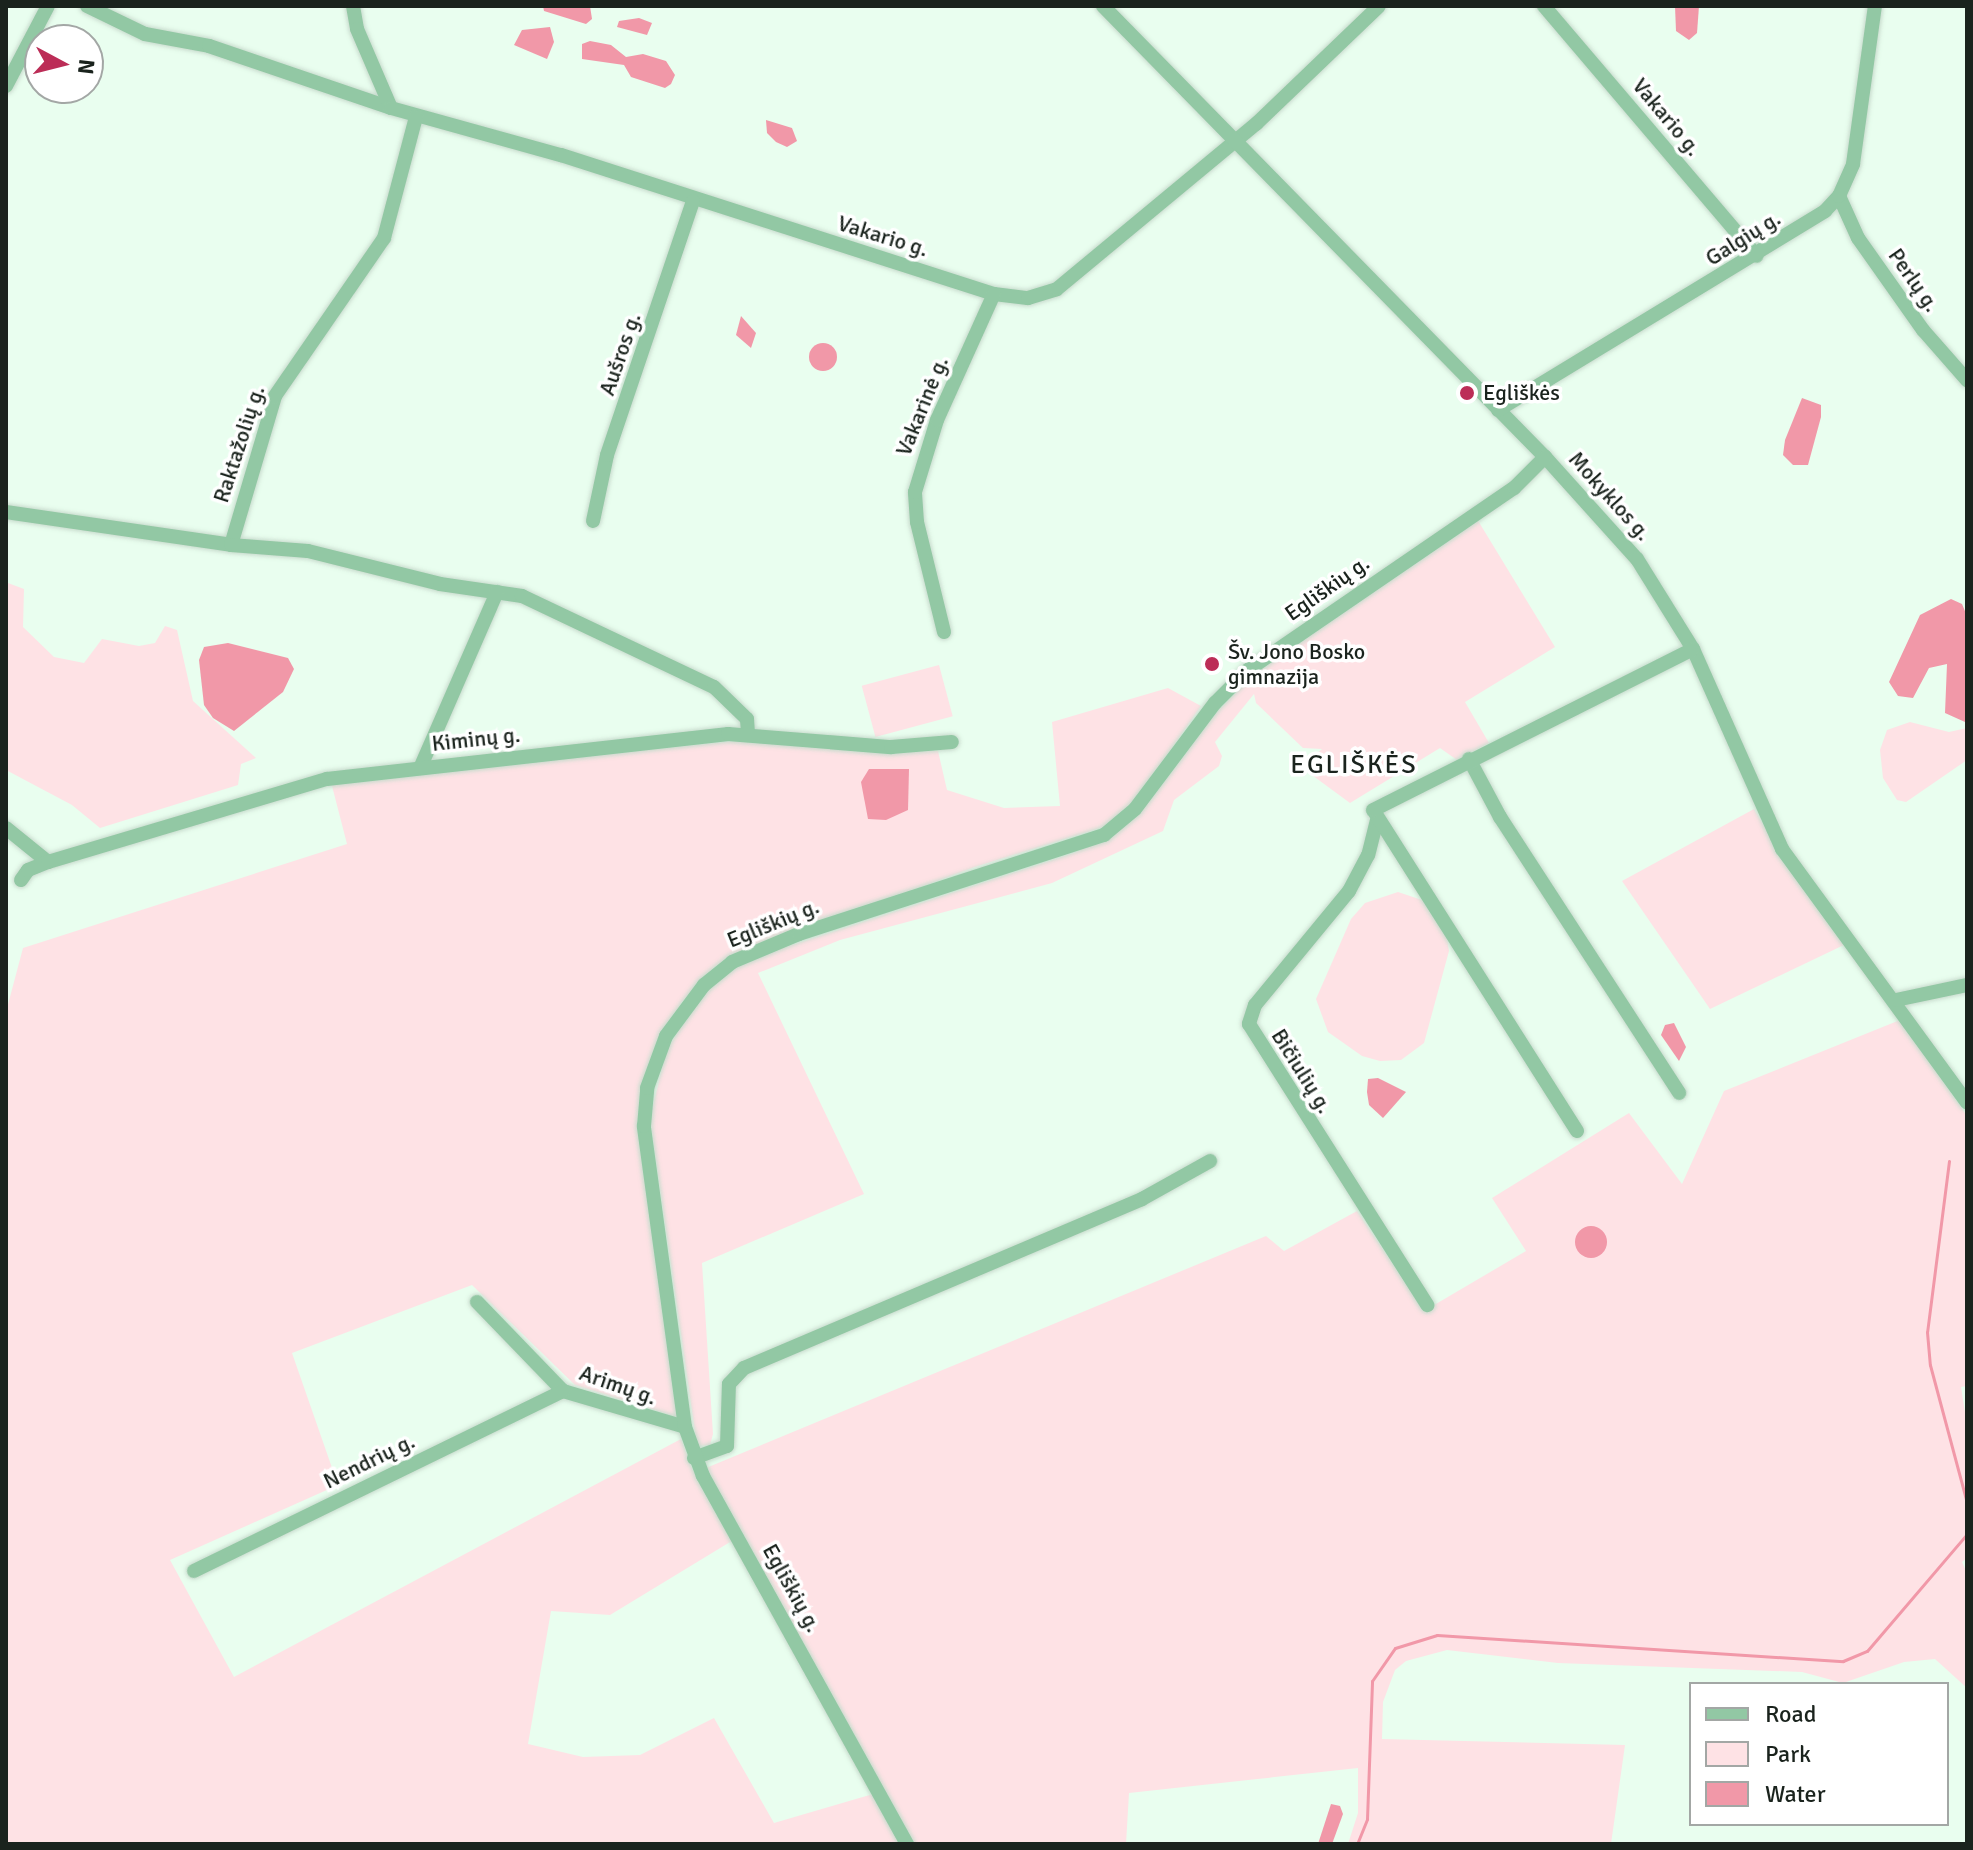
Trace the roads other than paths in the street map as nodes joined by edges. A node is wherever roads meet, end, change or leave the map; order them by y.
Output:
1 (48, 6) edge
2 (87, 6) edge
3 (353, 6) edge
4 (1103, 6) edge
5 (1379, 6) edge
6 (1544, 6) edge
7 (1875, 6) edge
8 (6, 86) edge
9 (391, 108) junction
10 (416, 117) junction
11 (1231, 140) junction
12 (1839, 196) junction
13 (693, 201) junction
14 (1757, 256) junction
15 (994, 294) junction
16 (1967, 380) edge
17 (1498, 410) junction
18 (1545, 457) junction
19 (6, 512) edge
20 (593, 521) dead end
21 (231, 545) junction
22 (497, 592) junction
23 (944, 632) dead end
24 (1693, 649) junction
25 (748, 732) junction
26 (952, 742) dead end
27 (1469, 759) junction
28 (421, 766) junction
29 (1375, 815) junction
30 (6, 828) edge
31 (48, 862) junction
32 (21, 880) dead end
33 (1967, 985) edge
34 (1896, 1000) junction
35 (1679, 1093) dead end
36 (1967, 1103) edge
37 (1577, 1131) dead end
38 (1210, 1161) dead end
39 (477, 1302) dead end
40 (1427, 1305) dead end
41 (563, 1391) junction
42 (685, 1427) junction
43 (694, 1458) junction
44 (194, 1571) dead end
45 (907, 1844) edge

1 - 8 street
2 - 9 street, Vakario g.
3 - 9 street
4 - 11 street, Mokyklos g.
5 - 11 street, Vakario g.
6 - 14 street, Vakario g.
7 - 12 street
9 - 10 street, Vakario g.
10 - 13 street, Vakario g.
10 - 21 street, Raktažolių g.
11 - 15 street, Vakario g.
11 - 17 street, Mokyklos g.
12 - 14 street, Galgių g.
12 - 16 street, Perlų g.
13 - 15 street, Vakario g.
13 - 20 street, Aušros g.
14 - 17 street, Galgių g.
15 - 23 street, Vakarinė g.
17 - 18 street, Mokyklos g.
18 - 24 street, Mokyklos g.
18 - 42 street, Egliškių g.
19 - 21 street
21 - 22 street
22 - 25 street
22 - 28 street
24 - 27 street
24 - 34 street, Mokyklos g.
25 - 26 street, Kiminų g.
25 - 28 street, Kiminų g.
27 - 29 street
27 - 35 street
28 - 31 street, Kiminų g.
29 - 37 street
29 - 40 street, Bičiulių g.
30 - 31 street
31 - 32 street, Kiminų g.
33 - 34 street
34 - 36 street, Mokyklos g.
38 - 43 street
39 - 41 street, Arimų g.
41 - 42 street, Arimų g.
41 - 44 street, Nendrių g.
42 - 43 street, Egliškių g.
43 - 45 street, Egliškių g.

